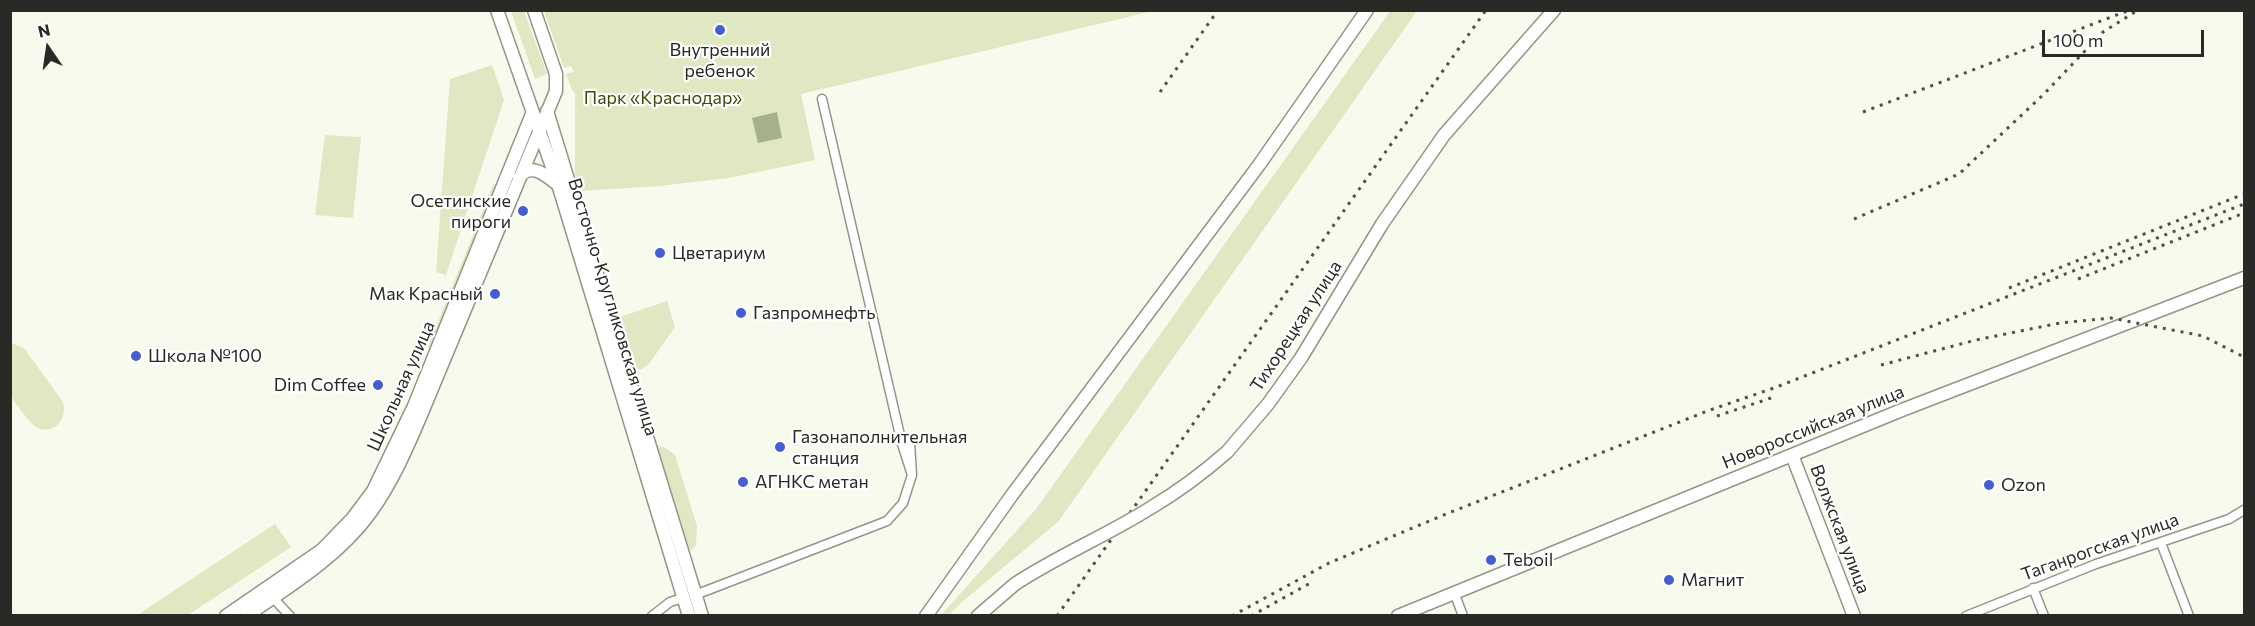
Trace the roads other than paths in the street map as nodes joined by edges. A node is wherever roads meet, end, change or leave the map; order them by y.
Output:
1 (496, 10) edge
2 (534, 10) edge
3 (1367, 10) edge
4 (1554, 10) edge
5 (822, 99) dead end
6 (547, 111) junction
7 (532, 114) junction
8 (538, 132) junction
9 (518, 179) junction
10 (558, 184) junction
11 (2244, 278) edge
12 (910, 442) dead end
13 (1792, 455) junction
14 (912, 475) junction
15 (2244, 510) edge
16 (2161, 543) junction
17 (2033, 588) junction
18 (1454, 592) junction
19 (689, 596) junction
20 (273, 598) junction
21 (226, 615) edge
22 (246, 615) edge
23 (290, 615) edge
24 (652, 615) edge
25 (689, 615) edge
26 (702, 615) edge
27 (926, 615) edge
28 (978, 615) edge
29 (1398, 615) edge
30 (1463, 615) edge
31 (1854, 615) edge
32 (1966, 615) edge
33 (2044, 615) edge
34 (2189, 615) edge

1 - 7 main road, Восточно-Кругликовская улица
2 - 6 main road
3 - 27 main road
4 - 28 main road, Тихорецкая улица, bridge
5 - 14 street
6 - 8 main road, Школьная улица
6 - 19 main road, Восточно-Кругликовская улица
7 - 8 main road, Восточно-Кругликовская улица
7 - 21 main road, Школьная улица
8 - 9 main road, Школьная улица
8 - 10 main road, Восточно-Кругликовская улица
9 - 10 main road
9 - 20 main road, Школьная улица
10 - 19 main road, Восточно-Кругликовская улица
11 - 13 main road, Новороссийская улица
12 - 14 street
13 - 18 main road, Новороссийская улица
13 - 31 main road, Волжская улица
14 - 19 street
15 - 16 street, Таганрогская улица
16 - 17 street, Таганрогская улица
16 - 34 street
17 - 32 street, Таганрогская улица
17 - 33 street
18 - 29 main road, Новороссийская улица
18 - 30 street
19 - 24 street
19 - 25 main road, Восточно-Кругликовская улица
19 - 26 main road, Восточно-Кругликовская улица
20 - 22 main road, Школьная улица
20 - 23 street

